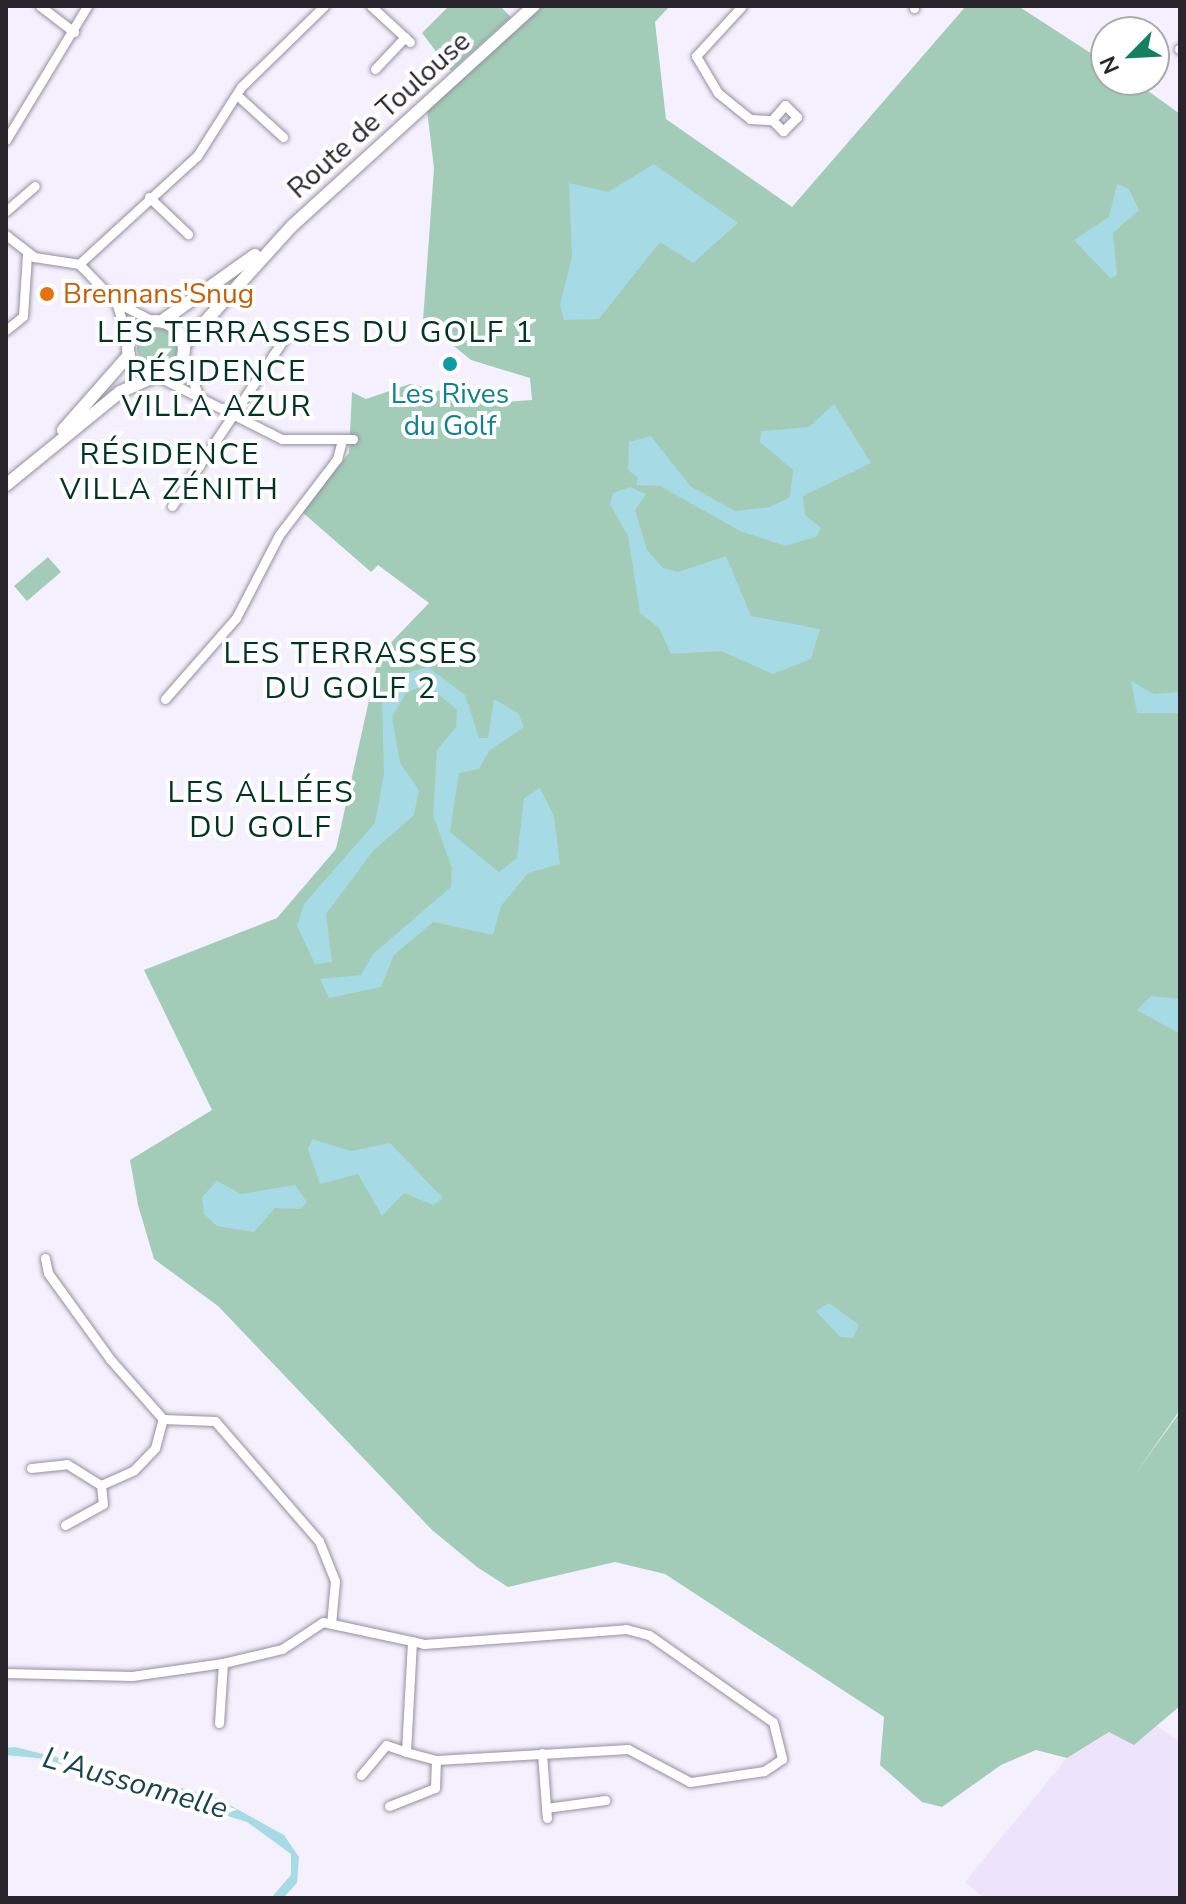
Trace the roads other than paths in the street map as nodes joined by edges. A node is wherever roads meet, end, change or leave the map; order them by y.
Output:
1 (40, 6) edge
2 (87, 6) edge
3 (324, 6) edge
4 (371, 6) edge
5 (534, 6) edge
6 (742, 6) edge
7 (74, 32) junction
8 (375, 69) dead end
9 (238, 96) junction
10 (772, 120) dead end
11 (283, 137) dead end
12 (6, 140) edge
13 (35, 186) dead end
14 (149, 197) junction
15 (6, 211) edge
16 (292, 226) junction
17 (188, 234) dead end
18 (6, 235) edge
19 (27, 254) junction
20 (79, 264) junction
21 (116, 302) junction
22 (157, 321) junction
23 (6, 330) edge
24 (284, 339) dead end
25 (129, 349) junction
26 (183, 351) junction
27 (156, 377) junction
28 (202, 397) junction
29 (233, 419) junction
30 (50, 445) junction
31 (6, 485) edge
32 (172, 506) dead end
33 (165, 699) dead end
34 (45, 1258) dead end
35 (163, 1419) junction
36 (31, 1468) dead end
37 (101, 1485) junction
38 (65, 1525) dead end
39 (331, 1624) junction
40 (412, 1641) junction
41 (223, 1663) junction
42 (6, 1673) edge
43 (219, 1723) dead end
44 (406, 1752) junction
45 (542, 1753) junction
46 (436, 1760) junction
47 (361, 1775) dead end
48 (605, 1800) dead end
49 (389, 1806) dead end

1 - 7 street
2 - 7 street
3 - 9 street
4 - 8 street
5 - 16 main road, Route de Toulouse
6 - 10 street
7 - 12 street
9 - 11 street
9 - 14 street
13 - 15 street
14 - 17 street
14 - 20 street
16 - 22 main road, Route de Toulouse
16 - 26 main road, Route de Toulouse
18 - 19 street
19 - 20 street
19 - 23 street
20 - 21 street
21 - 22 street
21 - 25 street
22 - 25 main road, Route de Toulouse
22 - 26 main road
24 - 29 street
25 - 27 main road
25 - 30 main road
26 - 27 main road, Route de Toulouse
26 - 28 street
27 - 28 street
27 - 30 main road
28 - 29 street
29 - 32 street
29 - 33 street
30 - 31 main road
34 - 35 street
35 - 37 street
35 - 39 street
36 - 37 street
37 - 38 street
39 - 40 street
39 - 41 street
40 - 44 street
40 - 45 street
41 - 42 street
41 - 43 street
44 - 46 street
44 - 47 street
45 - 46 street
45 - 48 street
46 - 49 street

